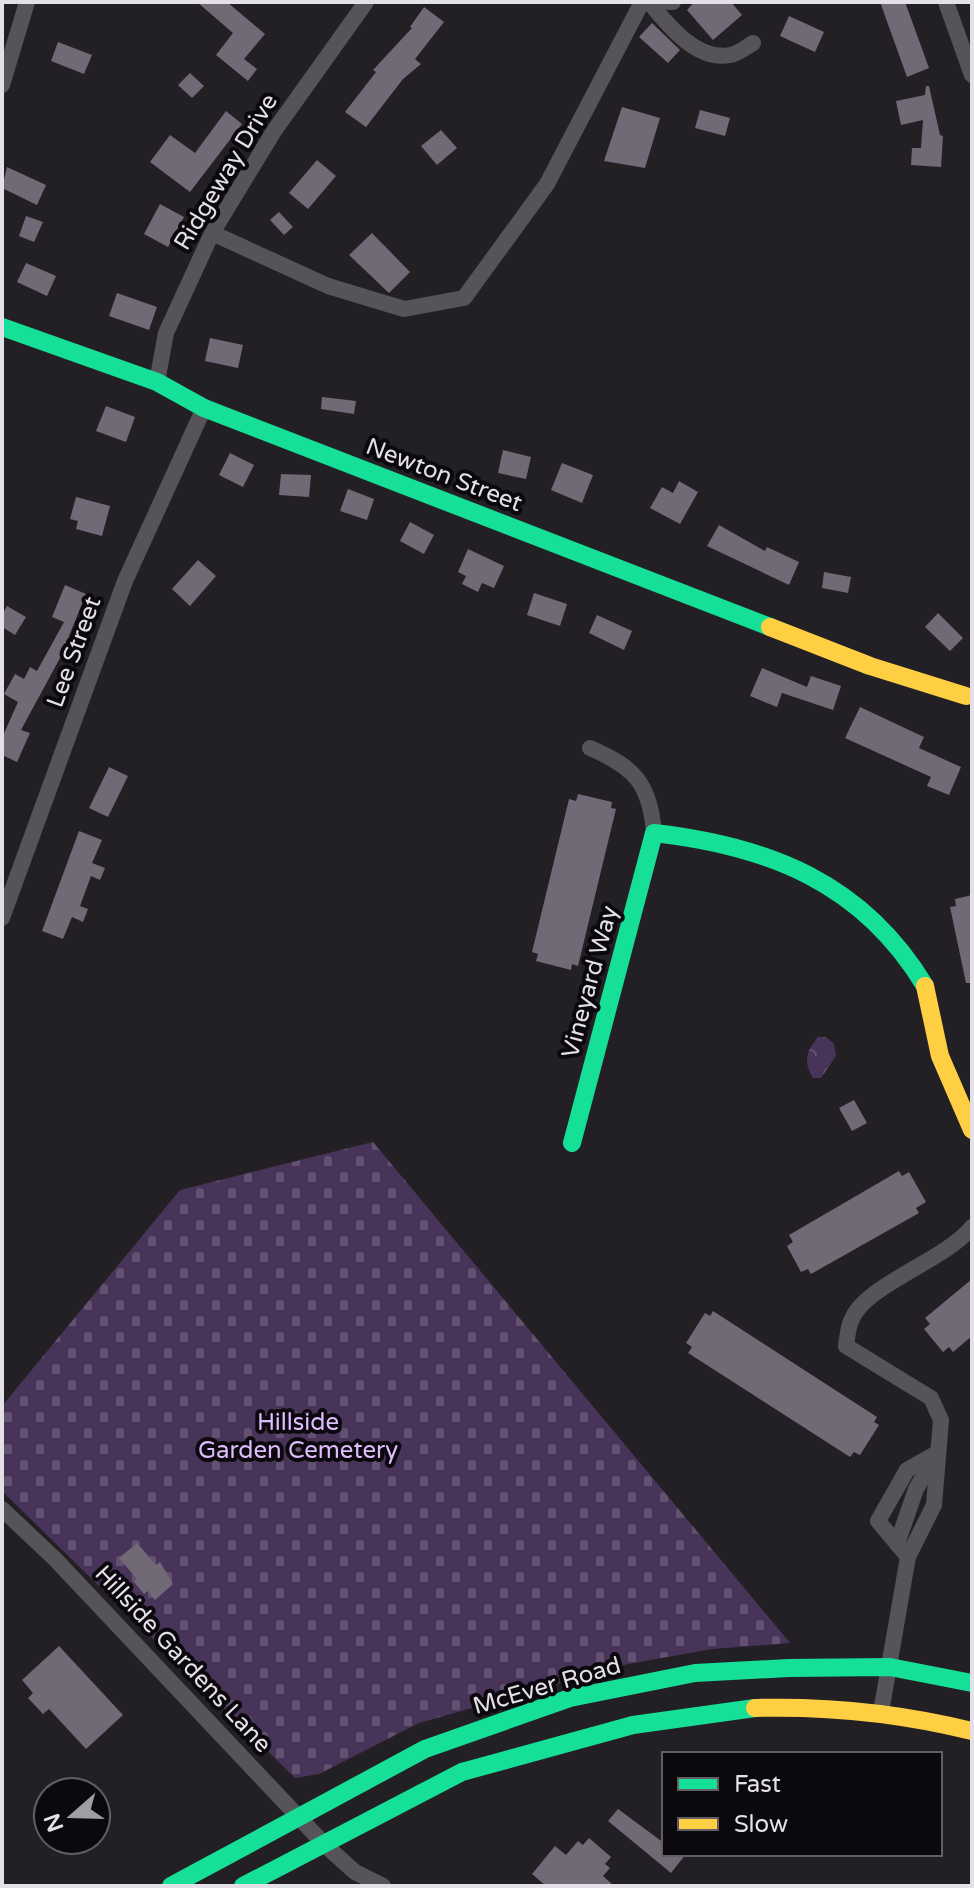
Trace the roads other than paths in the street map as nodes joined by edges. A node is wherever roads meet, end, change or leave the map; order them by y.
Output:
1 (27, 2) edge
2 (366, 2) edge
3 (642, 2) edge
4 (649, 2) edge
5 (946, 2) edge
6 (753, 43) dead end
7 (972, 75) edge
8 (2, 85) edge
9 (212, 233) junction
10 (2, 327) edge
11 (157, 382) junction
12 (204, 408) junction
13 (966, 696) dead end
14 (590, 748) dead end
15 (654, 833) junction
16 (2, 918) edge
17 (972, 1130) edge
18 (572, 1143) dead end
19 (972, 1227) edge
20 (937, 1453) junction
21 (2, 1509) edge
22 (902, 1550) junction
23 (890, 1667) junction
24 (972, 1683) edge
25 (881, 1712) junction
26 (972, 1731) edge
27 (301, 1819) junction
28 (325, 1845) junction
29 (171, 1886) edge
30 (243, 1886) edge
31 (383, 1886) edge

1 - 8 street
2 - 9 street, Ridgeway Drive
3 - 9 street
4 - 6 street
5 - 7 street
9 - 11 street, Ridgeway Drive
10 - 11 street, Newton Street
11 - 12 street, Newton Street
12 - 13 street, Newton Street
12 - 16 street, Lee Street
14 - 15 street, Vineyard Way
15 - 17 street
15 - 18 street, Vineyard Way
19 - 20 street
20 - 22 street
20 - 22 street
21 - 27 street, Hillside Gardens Lane
22 - 23 street
23 - 24 street, McEver Road
23 - 25 street
23 - 27 street, McEver Road
25 - 26 street
25 - 28 street
27 - 28 street, Hillside Gardens Lane
27 - 29 street, McEver Road
28 - 30 street
28 - 31 street, Hillside Gardens Lane

